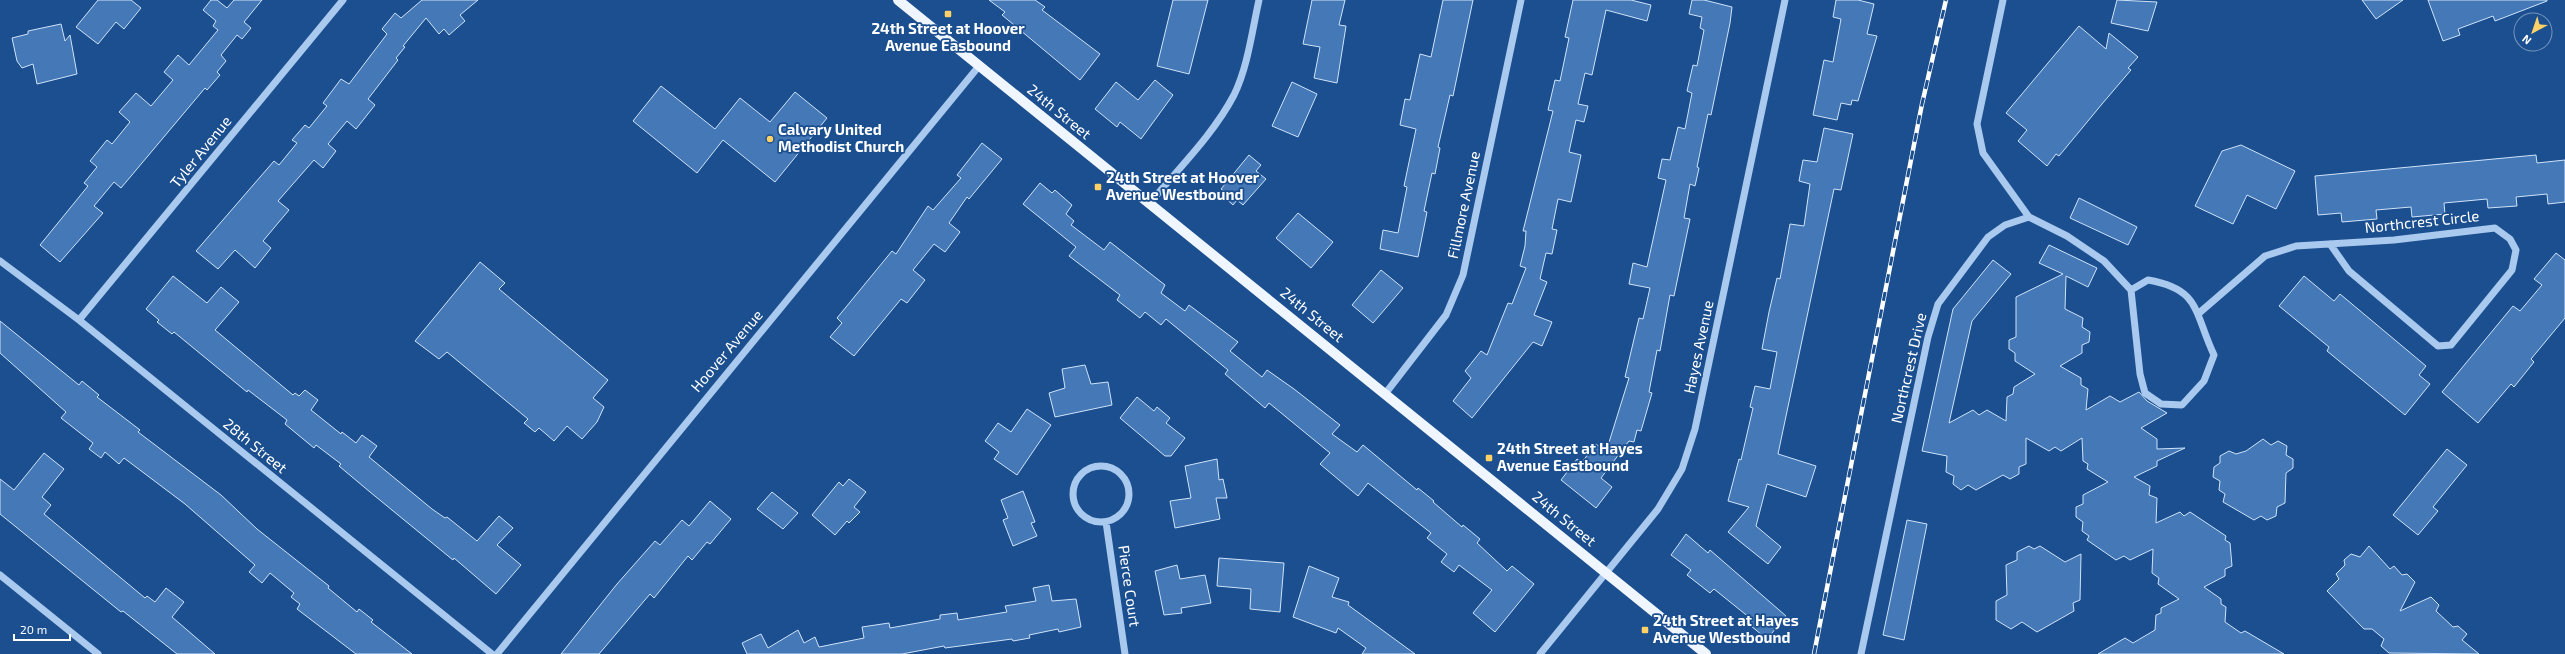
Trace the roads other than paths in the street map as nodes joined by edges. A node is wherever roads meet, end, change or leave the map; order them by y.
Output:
1 (343, 0) edge
2 (898, 0) edge
3 (1259, 0) edge
4 (1521, 0) edge
5 (1785, 0) edge
6 (2002, 0) edge
7 (979, 66) junction
8 (1149, 204) junction
9 (2029, 217) junction
10 (2330, 244) junction
11 (0, 261) edge
12 (2131, 290) junction
13 (2198, 314) junction
14 (79, 320) junction
15 (1385, 394) junction
16 (1106, 522) junction
17 (1606, 572) junction
18 (0, 575) edge
19 (98, 654) edge
20 (492, 654) edge
21 (497, 654) edge
22 (1125, 654) edge
23 (1540, 654) edge
24 (1706, 654) edge
25 (1861, 654) edge

1 - 14 street, Tyler Avenue
2 - 7 main road, 24th Street
3 - 8 street
4 - 15 street, Fillmore Avenue
5 - 17 street, Hayes Avenue
6 - 9 street
7 - 8 main road, 24th Street
7 - 21 street, Hoover Avenue
8 - 15 main road, 24th Street
9 - 12 street
9 - 25 street, Northcrest Drive
10 - 10 street, Northcrest Circle
10 - 13 street, Northcrest Circle
11 - 14 street, 28th Street
12 - 13 street
12 - 13 street
14 - 20 street, 28th Street
15 - 17 main road, 24th Street
16 - 16 street
16 - 22 street, Pierce Court
17 - 23 street, Hayes Avenue
17 - 24 main road, 24th Street
18 - 19 street

